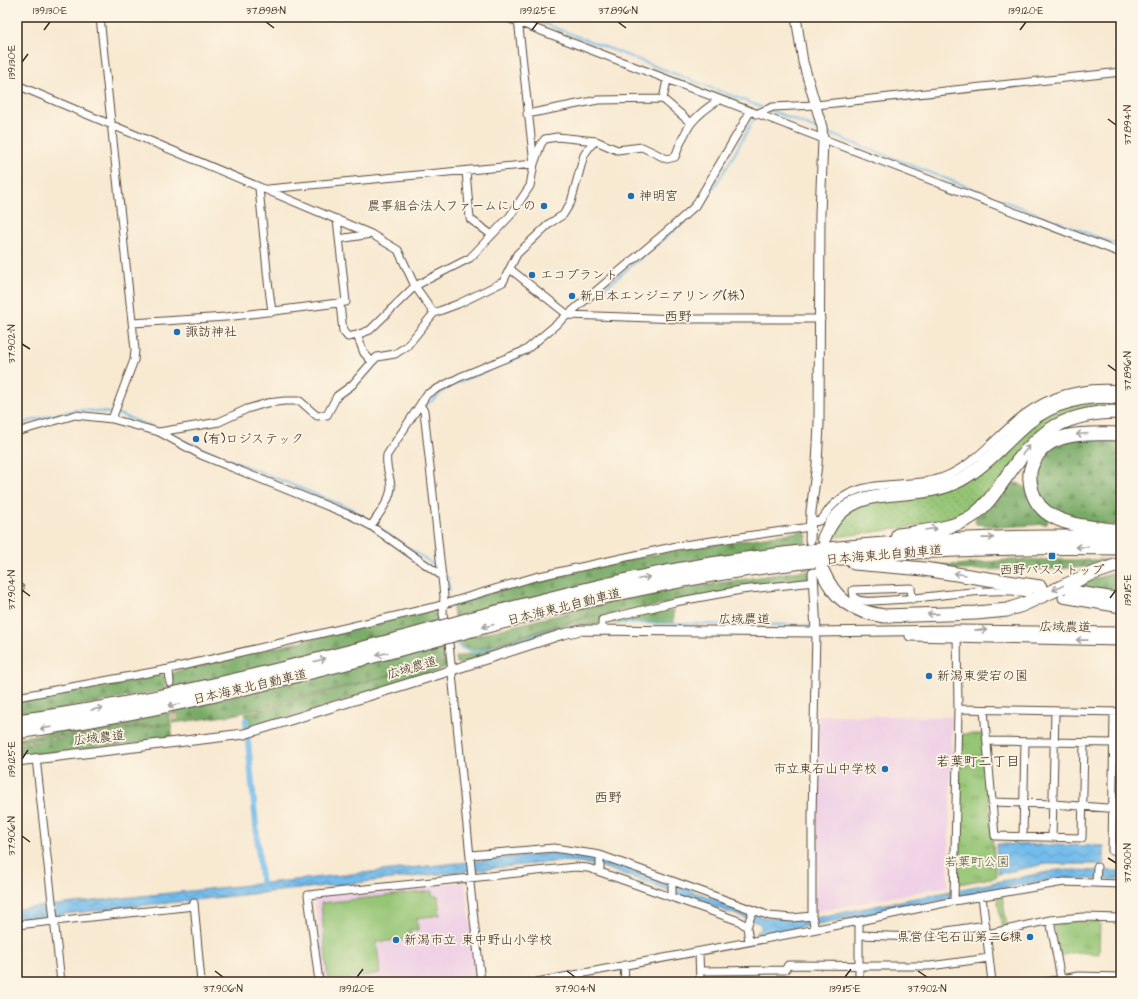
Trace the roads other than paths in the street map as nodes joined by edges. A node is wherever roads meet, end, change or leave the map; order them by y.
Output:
1 (100, 17) edge
2 (505, 17) edge
3 (796, 17) edge
4 (518, 20) edge
5 (1121, 72) edge
6 (667, 80) junction
7 (17, 85) edge
8 (663, 99) junction
9 (719, 100) junction
10 (816, 105) junction
11 (753, 113) junction
12 (527, 114) junction
13 (691, 123) junction
14 (111, 124) junction
15 (822, 140) junction
16 (596, 141) junction
17 (534, 164) junction
18 (466, 171) junction
19 (263, 188) junction
20 (337, 219) junction
21 (371, 234) junction
22 (492, 235) junction
23 (339, 239) junction
24 (1121, 253) edge
25 (510, 269) junction
26 (415, 286) junction
27 (340, 304) junction
28 (272, 312) junction
29 (434, 313) junction
30 (568, 315) junction
31 (821, 319) junction
32 (133, 323) junction
33 (357, 335) junction
34 (372, 362) junction
35 (1121, 389) edge
36 (1121, 398) edge
37 (420, 405) junction
38 (1121, 412) edge
39 (112, 419) junction
40 (17, 432) edge
41 (159, 432) junction
42 (1121, 434) edge
43 (810, 524) junction
44 (371, 526) junction
45 (1121, 531) edge
46 (1121, 537) edge
47 (824, 538) dead end
48 (810, 540) dead end
49 (1121, 548) edge
50 (768, 556) junction
51 (1121, 564) edge
52 (816, 575) junction
53 (442, 576) junction
54 (689, 579) junction
55 (1035, 590) joint
56 (1068, 595) joint
57 (912, 599) junction
58 (1121, 600) edge
59 (443, 604) junction
60 (1121, 608) edge
61 (471, 625) junction
62 (602, 631) junction
63 (816, 632) junction
64 (1121, 632) edge
65 (957, 634) junction
66 (418, 639) junction
67 (1121, 641) edge
68 (169, 669) junction
69 (451, 670) junction
70 (170, 683) tunnel mouth
71 (17, 697) edge
72 (958, 709) junction
73 (984, 710) junction
74 (1054, 711) junction
75 (1118, 712) edge
76 (17, 721) edge
77 (17, 732) edge
78 (987, 741) junction
79 (1024, 742) junction
80 (1054, 742) junction
81 (1084, 743) junction
82 (1114, 743) junction
83 (36, 758) junction
84 (17, 760) edge
85 (992, 802) junction
86 (1023, 803) junction
87 (1053, 804) junction
88 (1082, 805) junction
89 (1113, 808) junction
90 (1121, 809) edge
91 (1023, 836) junction
92 (1052, 838) junction
93 (1121, 852) edge
94 (470, 856) junction
95 (600, 856) dead end
96 (1097, 867) dead end
97 (600, 868) dead end
98 (472, 875) junction
99 (672, 882) junction
100 (1096, 882) junction
101 (1121, 884) edge
102 (672, 895) junction
103 (982, 896) junction
104 (954, 901) junction
105 (753, 911) junction
106 (813, 917) junction
107 (1121, 918) edge
108 (54, 920) junction
109 (1050, 920) junction
110 (859, 921) junction
111 (748, 924) junction
112 (17, 925) edge
113 (986, 926) junction
114 (814, 928) junction
115 (934, 933) dead end
116 (859, 934) junction
117 (986, 934) junction
118 (917, 937) dead end
119 (749, 941) junction
120 (699, 952) junction
121 (989, 958) junction
122 (624, 965) junction
123 (859, 966) junction
124 (700, 971) junction
125 (1121, 977) edge
126 (1061, 979) junction
127 (1078, 979) edge
128 (1109, 979) edge
129 (61, 982) edge
130 (202, 982) edge
131 (319, 982) edge
132 (481, 982) edge
133 (537, 982) edge
134 (625, 982) edge
135 (700, 982) edge
136 (859, 982) edge
137 (992, 982) edge
138 (1046, 982) edge

1 - 14 street
2 - 4 street
3 - 10 street
4 - 6 street
4 - 12 street
5 - 10 street
6 - 8 street
6 - 9 street
7 - 14 street
8 - 12 street
8 - 13 street
9 - 11 street
9 - 13 street
10 - 11 street
10 - 15 street
11 - 15 street
11 - 30 street
12 - 17 street
13 - 16 street
14 - 19 street
14 - 32 street
15 - 24 street
15 - 31 street
16 - 17 street
16 - 25 street
17 - 18 street
17 - 22 street
18 - 19 street
18 - 22 street
19 - 20 street
19 - 28 street
20 - 21 street
20 - 23 street
21 - 23 street
21 - 26 street
22 - 26 street
23 - 27 street
25 - 29 street
25 - 30 street
26 - 29 street
26 - 33 street
27 - 28 street
27 - 33 street
28 - 32 street
29 - 34 street
30 - 31 street
30 - 37 street
31 - 43 street
32 - 39 street
33 - 34 street
34 - 41 street
35 - 43 street
36 - 47 highway
37 - 44 street
37 - 53 street
50 -> 38 highway
39 - 40 street
39 - 41 street
41 - 44 street
42 -> 45 highway
43 - 48 street
43 - 59 street
44 - 53 street
50 -> 46 highway, 日本海東北自動車道
49 -> 54 highway, 日本海東北自動車道
61 -> 50 highway, 日本海東北自動車道
51 -> 52 highway
52 - 62 street
52 - 63 street
53 - 59 street
55 -> 54 highway
54 -> 61 highway, 日本海東北自動車道
55 - 57 street
56 - 58 highway
56 - 60 street
57 - 57 street
59 - 68 street
59 - 69 street
61 - 66 highway, 日本海東北自動車道, bridge
62 - 63 street, 広域農道
62 - 69 street, 広域農道
63 - 65 street, 広域農道
63 - 106 street
65 -> 64 street, 広域農道
67 -> 65 street, 広域農道
65 - 72 street
76 -> 66 highway, 日本海東北自動車道
66 -> 77 highway, 日本海東北自動車道
68 - 70 street
68 - 71 street
69 - 83 street, 広域農道
69 - 94 street
72 - 73 street
72 - 104 street
73 - 74 street
73 - 78 street
74 - 75 street
74 - 80 street
75 - 82 street
78 - 79 street
78 - 85 street
79 - 80 street
79 - 86 street
80 - 81 street
80 - 87 street
81 - 82 street
81 - 88 street
82 - 89 street
83 - 84 street, 広域農道
83 - 108 street
85 - 86 street
85 - 91 street
86 - 87 street
86 - 91 street
87 - 88 street
87 - 92 street
88 - 89 street
88 - 92 street
89 - 90 street
89 - 93 street
91 - 92 street
94 - 98 street
94 - 99 street
95 - 97 street
96 - 100 street
98 - 102 street
98 - 131 street
98 - 132 street
99 - 102 street
99 - 105 street
100 - 101 street
100 - 103 street
102 - 111 street
103 - 104 street
103 - 113 street
104 - 110 street
105 - 106 street
105 - 111 street
106 - 114 street
107 - 109 street
108 - 112 street
108 - 129 street
108 - 130 street
109 - 117 street
109 - 126 street
110 - 114 street
110 - 116 street
111 - 119 street
113 - 115 street
113 - 117 street
114 - 119 street
116 - 118 street
116 - 123 street
117 - 121 street
119 - 120 street
120 - 122 street
120 - 124 street
121 - 123 street
121 - 137 street
122 - 133 street
122 - 134 street
123 - 124 street
123 - 136 street
124 - 135 street
125 - 128 street
126 - 127 street
126 - 138 street
127 - 128 street

